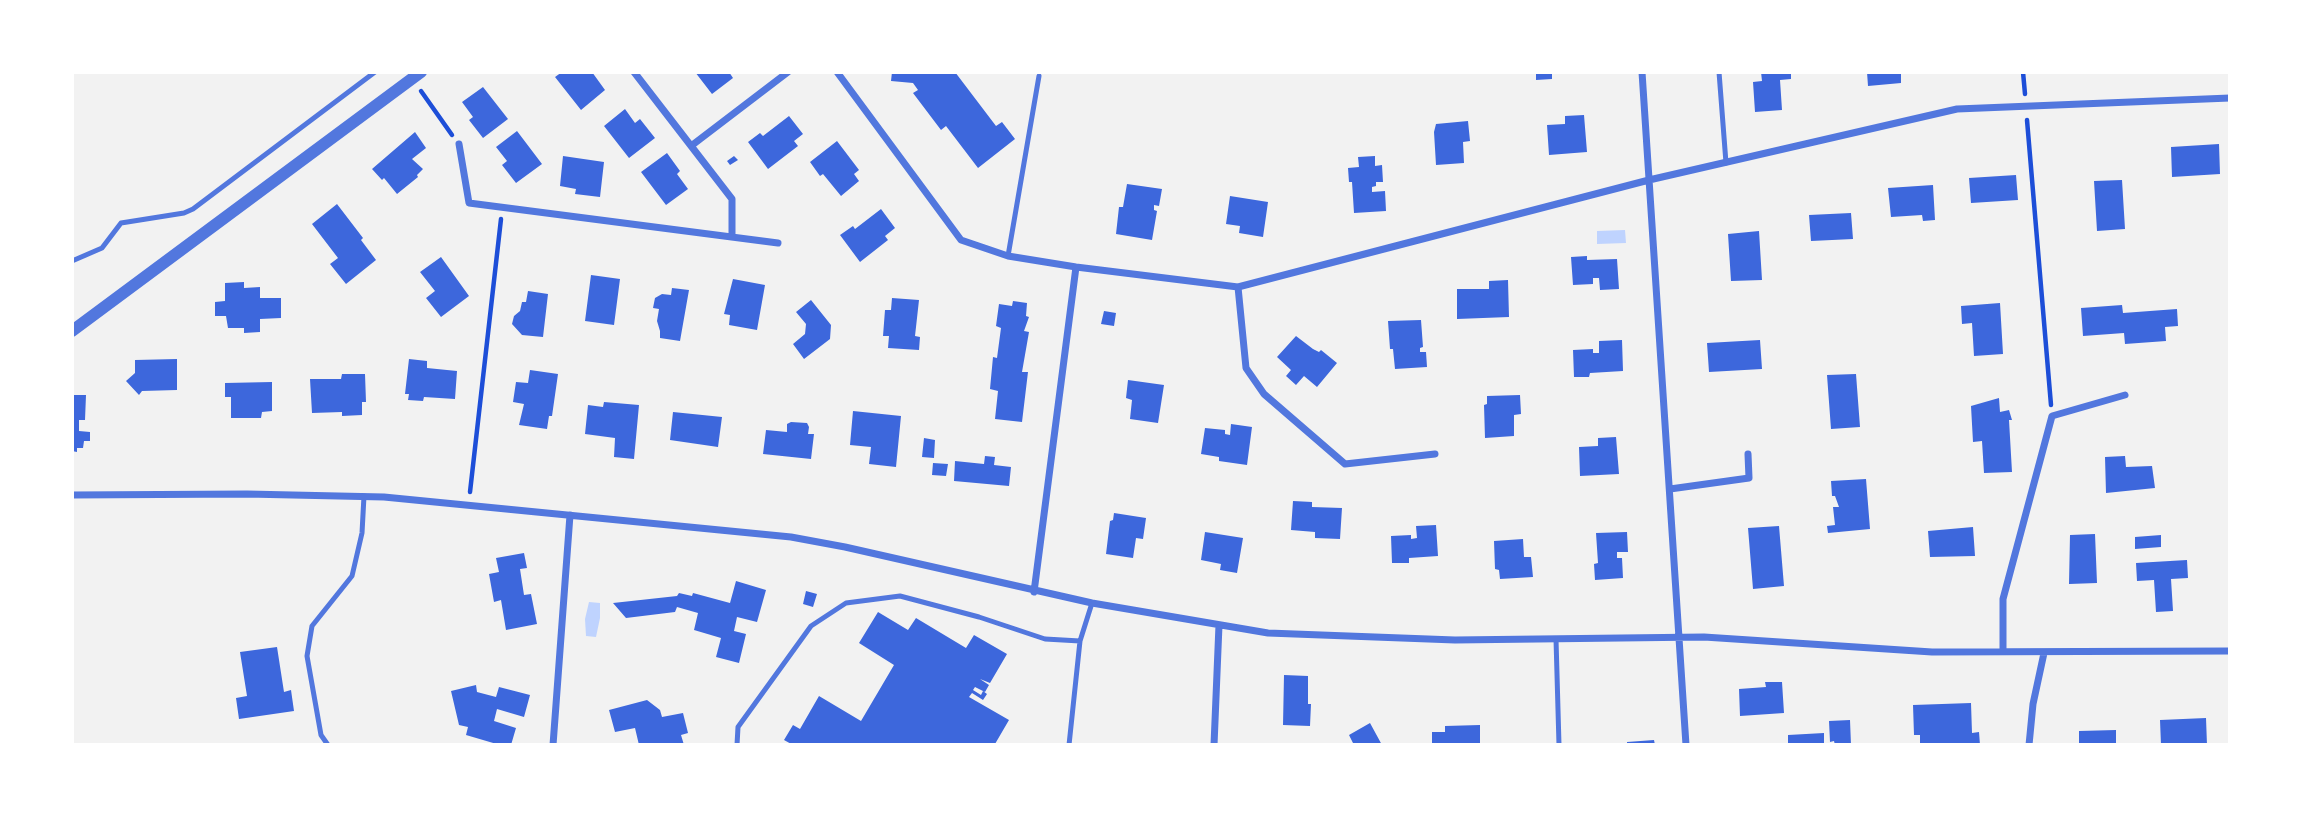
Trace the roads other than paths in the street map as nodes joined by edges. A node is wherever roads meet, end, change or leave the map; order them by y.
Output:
1 (375, 72) edge
2 (634, 72) edge
3 (788, 72) edge
4 (837, 72) edge
5 (1643, 72) edge
6 (1719, 72) edge
7 (416, 75) edge
8 (1039, 76) dead end
9 (2230, 98) edge
10 (458, 144) road end
11 (691, 146) junction
12 (1726, 163) junction
13 (1650, 180) junction
14 (732, 236) junction
15 (778, 243) dead end
16 (1009, 256) junction
17 (72, 261) edge
18 (1076, 267) junction
19 (1238, 287) junction
20 (72, 331) edge
21 (2125, 395) dead end
22 (1435, 454) dead end
23 (1748, 454) dead end
24 (1670, 489) junction
25 (72, 495) edge
26 (364, 496) junction
27 (570, 514) junction
28 (1034, 592) junction
29 (1091, 603) junction
30 (1219, 625) junction
31 (1679, 638) junction
32 (1556, 639) junction
33 (1080, 641) junction
34 (2230, 651) edge
35 (2003, 652) junction
36 (2044, 653) junction
37 (328, 745) edge
38 (553, 745) edge
39 (737, 745) edge
40 (1069, 745) edge
41 (1214, 745) edge
42 (1559, 745) edge
43 (1686, 745) edge
44 (2029, 745) edge

1 - 17 lane
2 - 11 street
3 - 11 street
4 - 16 street
5 - 13 street
6 - 12 lane
7 - 20 street
8 - 16 lane
9 - 12 street
10 - 14 street
11 - 14 street
12 - 13 street
13 - 19 street
13 - 24 street
14 - 15 street
16 - 18 street
18 - 19 street
18 - 28 street
19 - 22 street
21 - 35 street
23 - 24 street
24 - 31 street
25 - 26 street
26 - 27 street
26 - 37 lane
27 - 28 street
27 - 38 street
28 - 29 street
29 - 30 street
29 - 33 lane
30 - 32 street
30 - 41 street
31 - 32 street
31 - 35 street
31 - 43 street
32 - 42 lane
33 - 39 lane
33 - 40 lane
34 - 36 street
35 - 36 street
36 - 44 street

